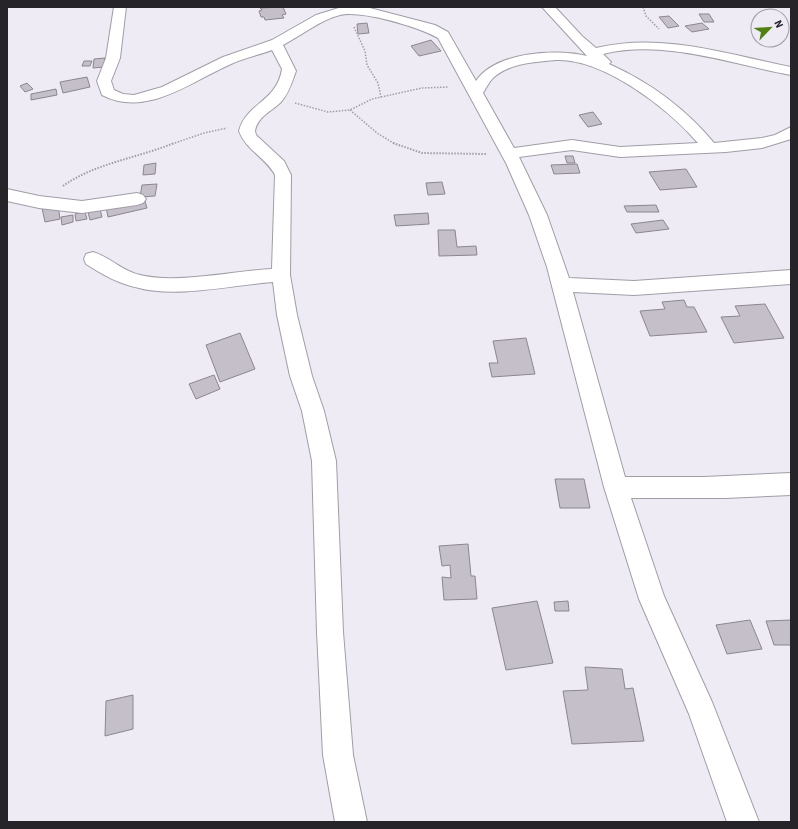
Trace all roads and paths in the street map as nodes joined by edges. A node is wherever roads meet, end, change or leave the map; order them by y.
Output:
1 (120, 7) edge
2 (548, 7) edge
3 (359, 9) edge
4 (276, 44) junction
5 (592, 53) junction
6 (791, 71) edge
7 (623, 77) junction
8 (473, 90) junction
9 (279, 95) junction
10 (381, 97) junction
11 (350, 110) junction
12 (248, 125) junction
13 (791, 132) edge
14 (710, 148) junction
15 (508, 154) junction
16 (7, 195) edge
17 (137, 199) dead end
18 (39, 202) junction
19 (93, 259) dead end
20 (281, 275) junction
21 (791, 277) edge
22 (561, 285) junction
23 (791, 484) edge
24 (616, 487) junction
25 (351, 822) edge
26 (743, 822) edge

1 - 4 street
2 - 5 street
3 - 4 street
3 - 8 street
3 - 10 path
4 - 9 street
5 - 6 street
5 - 7 street
7 - 8 street
7 - 14 street
8 - 10 path
8 - 15 street
9 - 11 path
9 - 12 street
10 - 11 path
11 - 15 path
12 - 18 path
12 - 20 street
13 - 14 street
14 - 15 street
15 - 22 street
16 - 18 street
17 - 18 street
19 - 20 street
20 - 25 street
21 - 22 street
22 - 24 street
23 - 24 street
24 - 26 street

